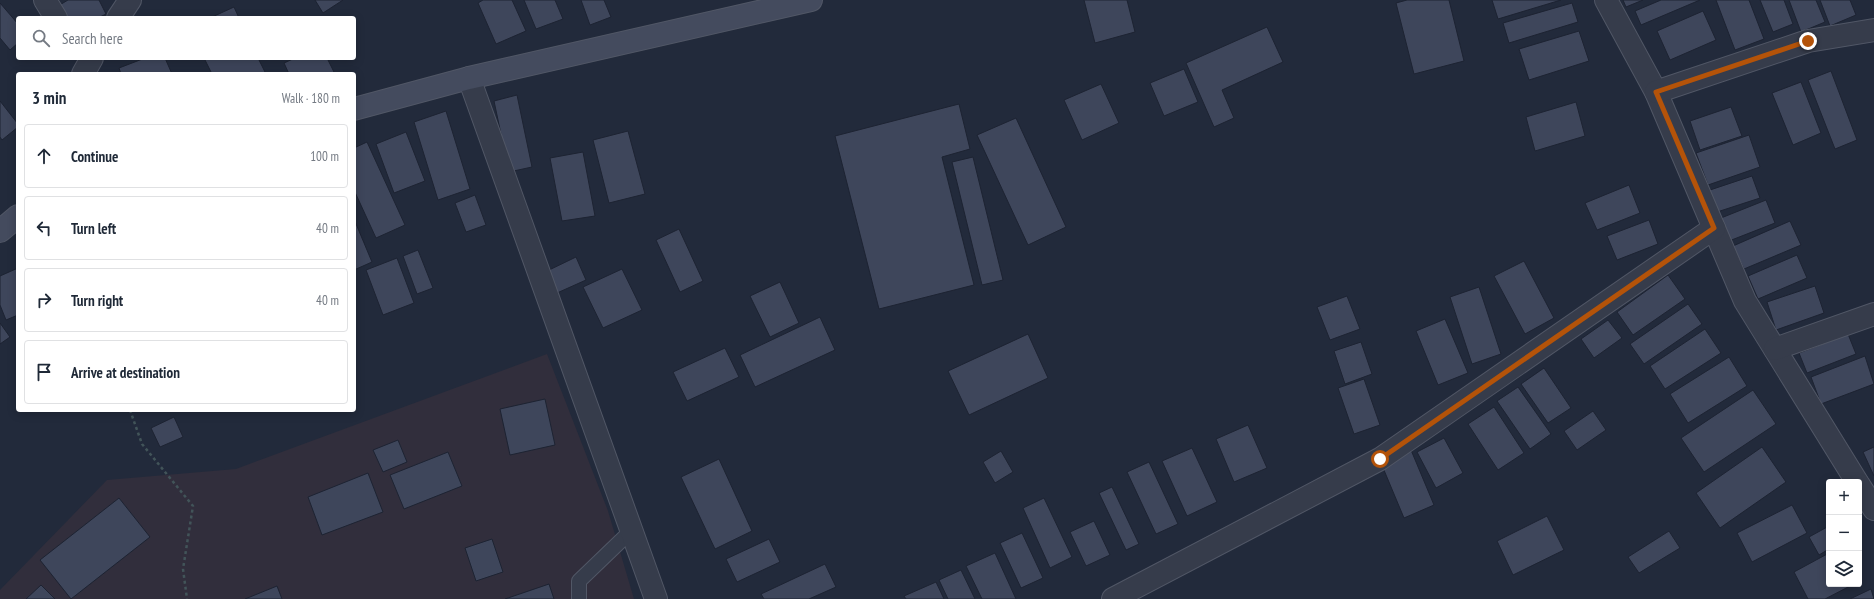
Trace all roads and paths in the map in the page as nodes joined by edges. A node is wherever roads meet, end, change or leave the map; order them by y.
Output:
1 (45, 0) edge
2 (130, 0) edge
3 (812, 0) edge
4 (1606, 0) edge
5 (55, 16) edge
6 (119, 16) edge
7 (1874, 30) edge
8 (469, 78) junction
9 (1656, 92) junction
10 (356, 108) edge
11 (16, 218) edge
12 (1714, 228) junction
13 (0, 231) edge
14 (1874, 314) edge
15 (1775, 349) junction
16 (131, 412) edge
17 (1855, 479) edge
18 (1862, 490) edge
19 (1874, 509) edge
20 (631, 531) junction
21 (187, 599) edge
22 (579, 599) edge
23 (656, 599) edge
24 (1112, 599) edge

1 - 5 street
2 - 6 street
3 - 8 main road
4 - 9 street
7 - 9 street
8 - 10 main road
8 - 20 street
9 - 12 street
11 - 13 main road
12 - 15 street
12 - 24 street
14 - 15 street
15 - 17 street
16 - 21 path
18 - 19 street
20 - 22 lane
20 - 23 street

